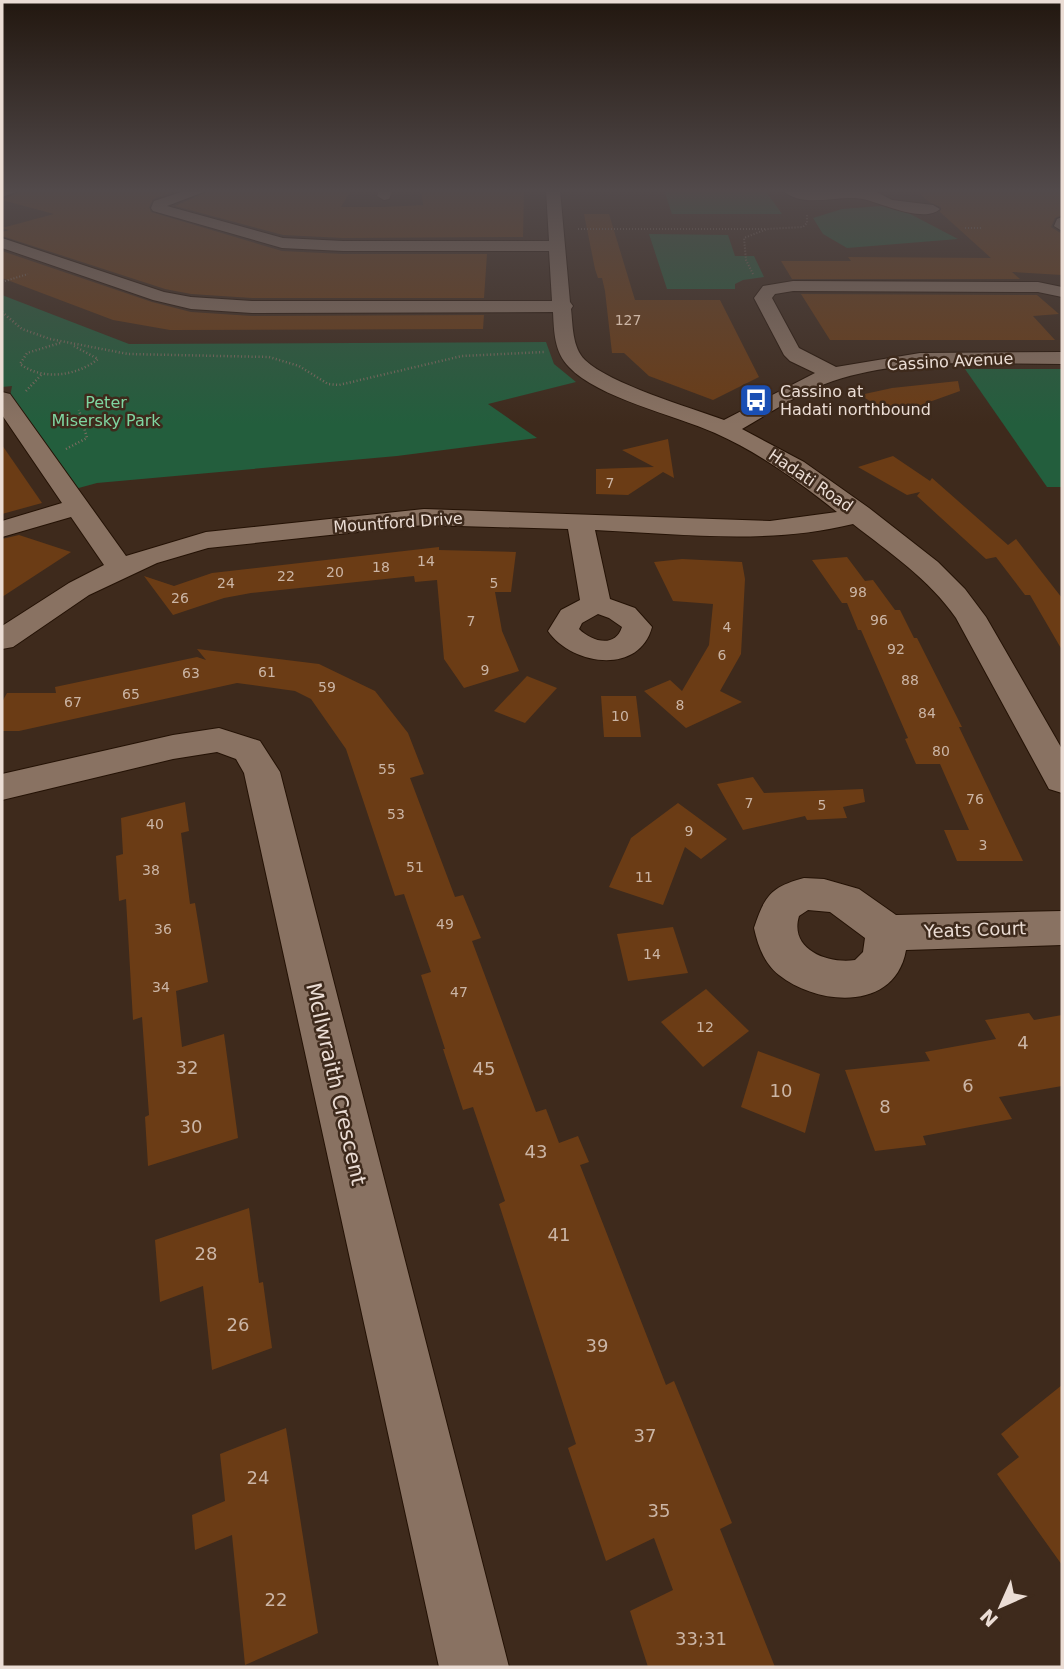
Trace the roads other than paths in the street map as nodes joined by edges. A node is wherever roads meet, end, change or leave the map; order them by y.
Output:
1 (76, 268) edge
2 (560, 268) edge
3 (1062, 292) edge
4 (564, 306) junction
5 (1062, 358) edge
6 (835, 374) junction
7 (2, 399) edge
8 (725, 429) junction
9 (78, 507) junction
10 (860, 514) junction
11 (580, 521) junction
12 (2, 530) edge
13 (120, 568) junction
14 (596, 605) dead end
15 (2, 640) edge
16 (1062, 780) edge
17 (2, 787) edge
18 (1062, 928) edge
19 (887, 933) dead end
20 (474, 1667) edge

1 - 4 street
2 - 4 street, Hadati Road
3 - 6 street
4 - 8 street, Hadati Road
5 - 6 street, Cassino Avenue
6 - 8 street, Cassino Avenue
7 - 9 street
8 - 10 street, Hadati Road
9 - 12 street
9 - 13 street
10 - 11 street, Mountford Drive
10 - 16 street, Hadati Road
11 - 13 street, Mountford Drive
11 - 14 street
13 - 15 street, Mountford Drive
17 - 20 street, McIlwraith Crescent
18 - 19 street, Yeats Court

